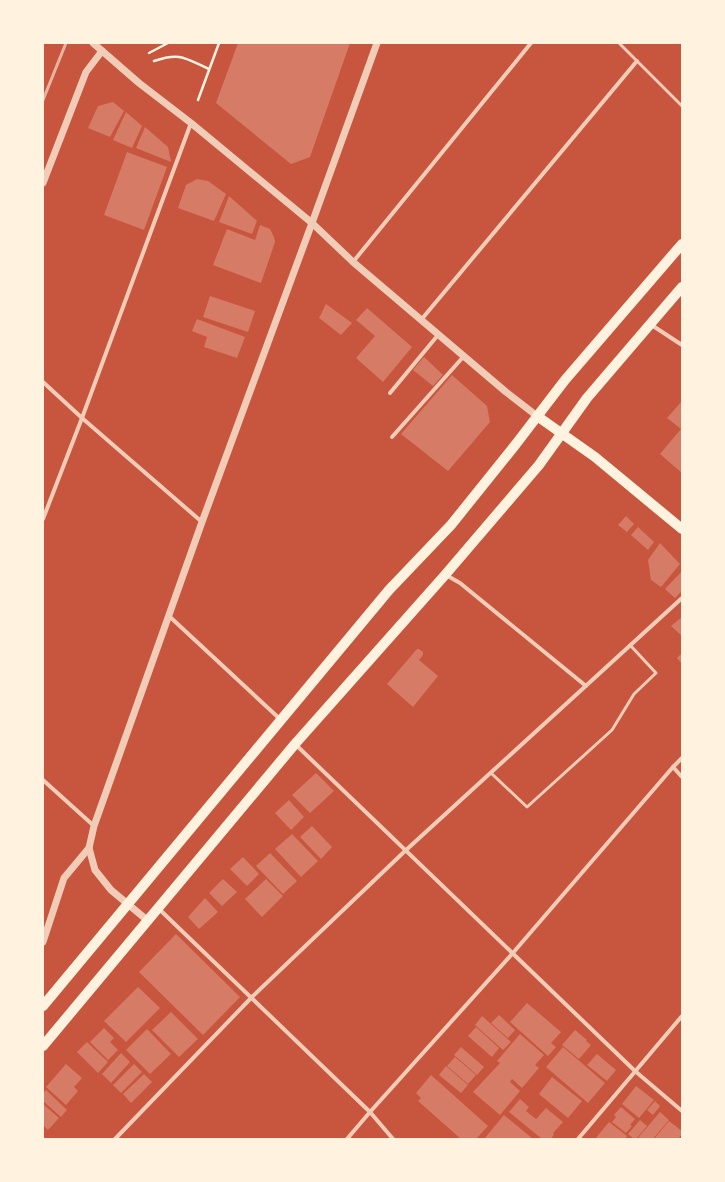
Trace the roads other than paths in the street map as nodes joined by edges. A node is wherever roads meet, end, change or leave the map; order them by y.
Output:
1 (93, 43) edge
2 (377, 43) edge
3 (532, 43) edge
4 (619, 43) edge
5 (102, 51) junction
6 (637, 61) junction
7 (682, 106) edge
8 (191, 123) junction
9 (43, 183) edge
10 (312, 224) junction
11 (682, 244) edge
12 (353, 262) junction
13 (682, 287) edge
14 (421, 320) junction
15 (650, 324) junction
16 (438, 335) junction
17 (682, 345) edge
18 (464, 356) junction
19 (43, 382) edge
20 (390, 393) dead end
21 (537, 416) junction
22 (82, 418) junction
23 (561, 433) junction
24 (392, 437) dead end
25 (43, 519) edge
26 (202, 522) junction
27 (682, 529) edge
28 (445, 575) junction
29 (682, 598) edge
30 (168, 616) junction
31 (630, 645) junction
32 (586, 686) junction
33 (281, 720) junction
34 (295, 744) junction
35 (682, 758) edge
36 (673, 767) junction
37 (491, 773) junction
38 (682, 777) edge
39 (43, 780) edge
40 (94, 826) junction
41 (89, 848) junction
42 (405, 851) junction
43 (128, 905) junction
44 (158, 908) junction
45 (147, 920) junction
46 (43, 942) edge
47 (512, 954) junction
48 (252, 998) junction
49 (43, 1006) edge
50 (682, 1016) edge
51 (43, 1046) edge
52 (634, 1071) junction
53 (682, 1111) edge
54 (370, 1112) junction
55 (115, 1139) edge
56 (347, 1139) edge
57 (393, 1139) edge
58 (578, 1139) edge

1 - 5 street
2 - 10 street
3 - 12 street
4 - 6 lane
5 - 8 street
5 - 9 street
6 - 7 lane
6 - 14 street
8 - 10 street
8 - 22 street
10 - 12 street
10 - 26 street
11 - 21 main road
12 - 14 street
13 - 15 main road
14 - 16 street
15 - 17 street
15 - 23 main road
16 - 18 street
16 - 20 street
18 - 21 street
18 - 24 street
19 - 22 street
21 - 23 main road
21 - 33 main road
22 - 25 street
22 - 26 street
23 - 27 main road
23 - 28 main road
26 - 30 street
28 - 32 street
28 - 34 main road
29 - 31 street
30 - 33 street
30 - 40 street
31 - 32 street
31 - 37 lane
32 - 37 street
33 - 43 main road
34 - 42 street
34 - 44 main road
35 - 36 street
36 - 38 street
36 - 47 street
37 - 42 street
39 - 40 street
40 - 41 street
41 - 43 street
41 - 46 street
42 - 47 street
42 - 48 street
43 - 45 street
43 - 49 main road
44 - 45 main road
44 - 48 street
45 - 51 main road
47 - 52 street
47 - 54 street
48 - 54 street
48 - 55 street
50 - 52 street
52 - 53 street
52 - 58 street
54 - 56 street
54 - 57 street

